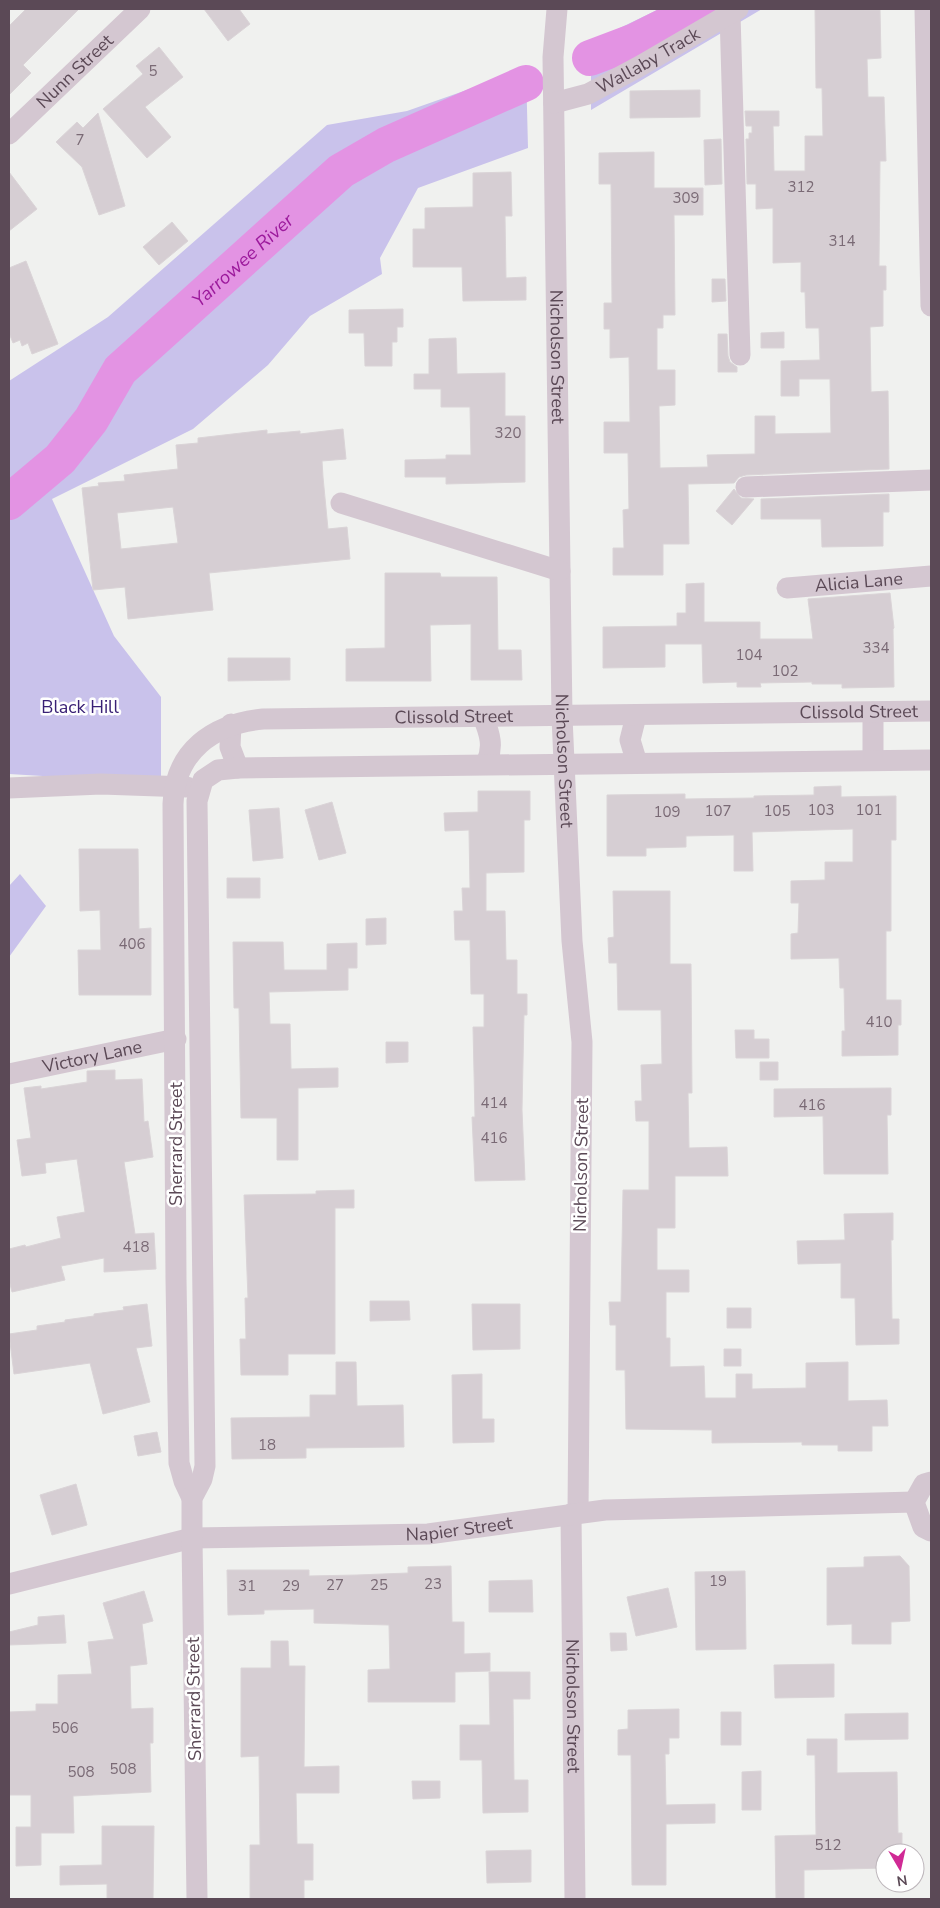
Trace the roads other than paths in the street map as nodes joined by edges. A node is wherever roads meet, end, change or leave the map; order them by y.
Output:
1 (140, 9) edge
2 (557, 9) edge
3 (925, 9) edge
4 (734, 11) edge
5 (554, 96) junction
6 (9, 134) edge
7 (931, 306) edge
8 (740, 354) dead end
9 (931, 480) edge
10 (746, 487) dead end
11 (341, 503) dead end
12 (560, 572) junction
13 (931, 576) edge
14 (787, 588) dead end
15 (931, 711) edge
16 (873, 712) junction
17 (636, 716) junction
18 (483, 717) junction
19 (562, 717) junction
20 (231, 724) junction
21 (873, 760) junction
22 (931, 760) edge
23 (637, 763) junction
24 (486, 764) junction
25 (563, 764) junction
26 (238, 768) junction
27 (175, 787) junction
28 (9, 788) edge
29 (200, 788) junction
30 (198, 823) junction
31 (173, 824) junction
32 (176, 1038) junction
33 (9, 1074) edge
34 (931, 1482) edge
35 (192, 1498) junction
36 (914, 1502) junction
37 (574, 1513) junction
38 (931, 1531) edge
39 (192, 1538) junction
40 (9, 1584) edge
41 (197, 1899) edge
42 (575, 1899) edge

1 - 6 street, Nunn Street
2 - 5 street, Nicholson Street
3 - 7 street
4 - 5 street, Wallaby Track
4 - 8 street
5 - 12 street, Nicholson Street
9 - 10 street
11 - 12 street
12 - 19 street, Nicholson Street
13 - 14 street, Alicia Lane
15 - 16 street, Clissold Street
16 - 17 street, Clissold Street
16 - 21 street
17 - 19 street, Clissold Street
17 - 23 street
18 - 19 street, Clissold Street
18 - 20 street, Clissold Street
18 - 24 street
19 - 25 street, Nicholson Street
20 - 26 street
20 - 27 street, Clissold Street
21 - 22 street
21 - 23 street
23 - 25 street
24 - 25 street
24 - 26 street
25 - 37 street, Nicholson Street
26 - 29 street
27 - 28 street
27 - 29 street
27 - 31 street, Sherrard Street
29 - 30 street, Sherrard Street
30 - 31 street
30 - 35 street, Sherrard Street
31 - 32 street, Sherrard Street
32 - 33 street, Victory Lane
32 - 35 street, Sherrard Street
34 - 36 street
35 - 39 street, Sherrard Street
36 - 37 street, Napier Street
36 - 38 street
37 - 39 street, Napier Street
37 - 42 street, Nicholson Street
39 - 40 street, Napier Street
39 - 41 street, Sherrard Street

